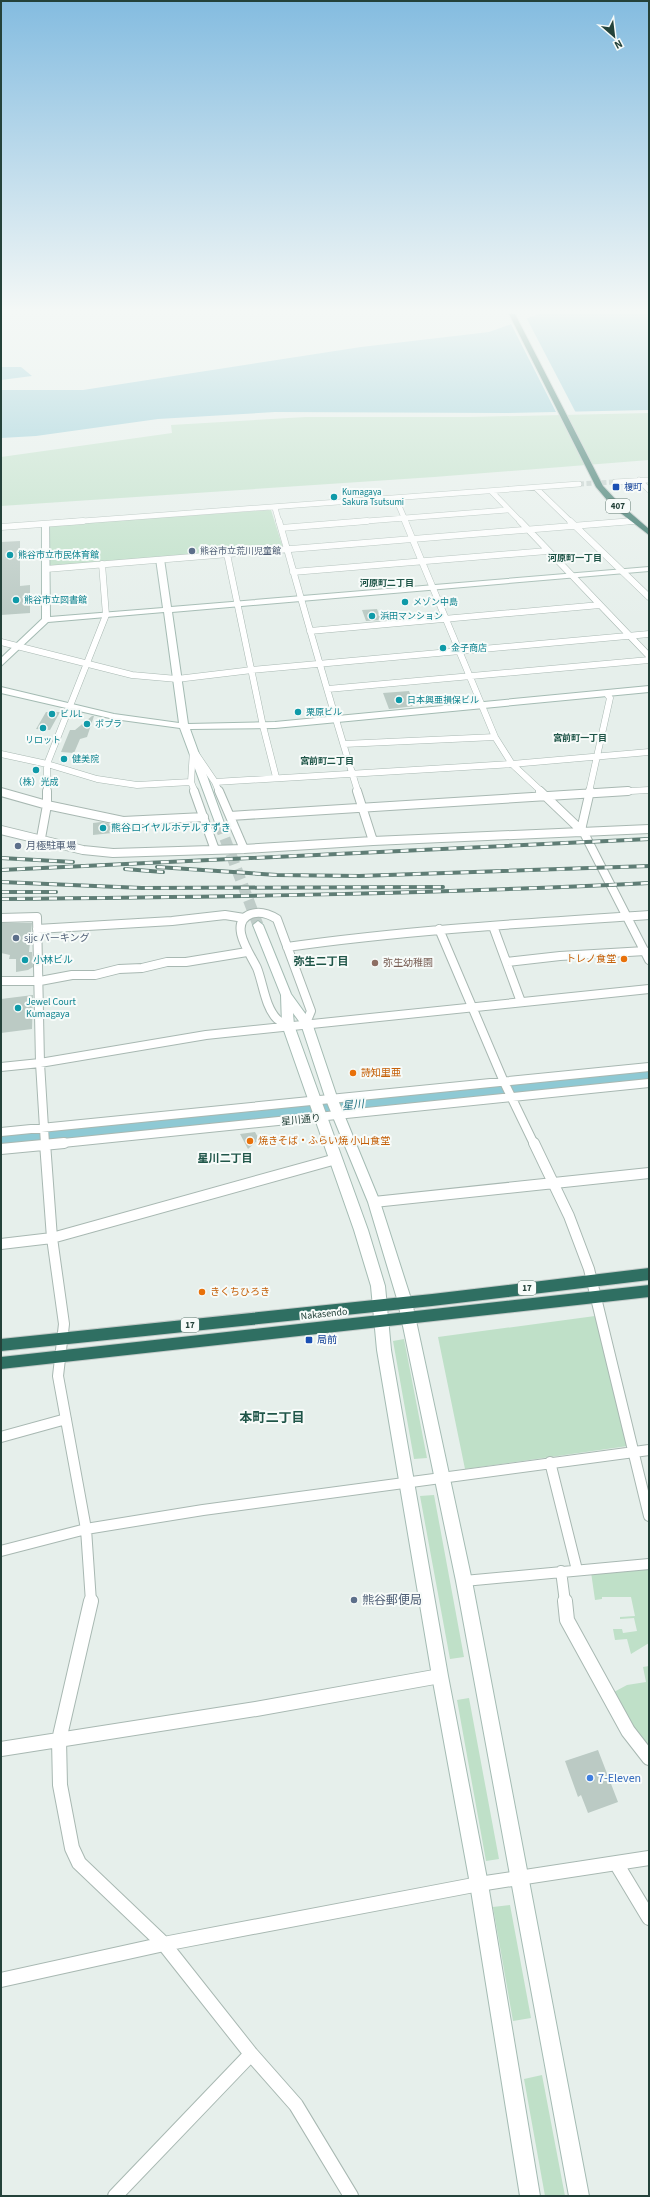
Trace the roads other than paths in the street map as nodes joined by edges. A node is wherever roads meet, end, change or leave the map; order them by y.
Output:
1 (564, 417) edge
2 (572, 417) edge
3 (639, 480) junction
4 (649, 480) edge
5 (615, 482) tunnel mouth
6 (579, 484) tunnel mouth
7 (537, 489) junction
8 (649, 490) edge
9 (492, 492) junction
10 (396, 499) junction
11 (275, 508) junction
12 (507, 510) junction
13 (634, 518) junction
14 (404, 519) junction
15 (45, 524) junction
16 (576, 526) junction
17 (649, 526) edge
18 (1, 527) edge
19 (281, 528) junction
20 (649, 529) edge
21 (527, 530) junction
22 (649, 533) edge
23 (412, 539) junction
24 (287, 549) junction
25 (547, 551) junction
26 (228, 554) junction
27 (160, 559) junction
28 (422, 562) junction
29 (102, 564) junction
30 (46, 568) junction
31 (649, 569) edge
32 (293, 572) junction
33 (622, 572) junction
34 (571, 576) junction
35 (433, 588) junction
36 (649, 597) edge
37 (301, 599) junction
38 (237, 604) junction
39 (600, 605) junction
40 (167, 610) junction
41 (106, 615) junction
42 (446, 619) junction
43 (46, 620) junction
44 (310, 631) junction
45 (649, 634) edge
46 (629, 635) junction
47 (1, 642) edge
48 (18, 647) junction
49 (459, 651) junction
50 (649, 656) edge
51 (649, 660) edge
52 (1, 663) edge
53 (320, 663) junction
54 (87, 665) junction
55 (252, 670) junction
56 (471, 677) junction
57 (177, 679) junction
58 (649, 689) edge
59 (1, 690) edge
60 (328, 690) junction
61 (607, 694) junction
62 (70, 706) junction
63 (483, 706) junction
64 (334, 720) junction
65 (184, 726) junction
66 (263, 726) junction
67 (495, 736) junction
68 (344, 744) junction
69 (193, 750) junction
70 (649, 752) edge
71 (1, 754) edge
72 (597, 757) junction
73 (47, 764) junction
74 (512, 764) junction
75 (352, 773) junction
76 (276, 777) junction
77 (191, 782) junction
78 (215, 782) junction
79 (649, 790) edge
80 (1, 792) edge
81 (589, 794) junction
82 (545, 797) junction
83 (48, 805) junction
84 (363, 807) junction
85 (230, 816) junction
86 (204, 817) junction
87 (219, 823) tunnel mouth
88 (649, 829) edge
89 (1, 830) edge
90 (583, 831) junction
91 (41, 838) junction
92 (373, 842) junction
93 (244, 849) junction
94 (215, 850) junction
95 (627, 915) junction
96 (649, 915) edge
97 (1, 918) edge
98 (244, 918) junction
99 (258, 925) tunnel mouth
100 (493, 926) junction
101 (37, 929) junction
102 (438, 929) junction
103 (287, 947) junction
104 (645, 951) junction
105 (247, 952) junction
106 (649, 960) edge
107 (507, 962) junction
108 (1, 981) edge
109 (40, 982) junction
110 (649, 989) edge
111 (286, 995) junction
112 (522, 1002) junction
113 (472, 1007) junction
114 (306, 1023) junction
115 (288, 1025) junction
116 (40, 1063) junction
117 (1, 1067) edge
118 (649, 1067) edge
119 (504, 1082) junction
120 (649, 1083) edge
121 (511, 1096) junction
122 (332, 1100) junction
123 (315, 1102) junction
124 (338, 1115) junction
125 (320, 1118) junction
126 (45, 1128) junction
127 (1, 1132) edge
128 (46, 1145) junction
129 (1, 1149) edge
130 (336, 1159) junction
131 (649, 1173) edge
132 (553, 1183) junction
133 (374, 1202) junction
134 (52, 1238) junction
135 (1, 1244) edge
136 (649, 1274) edge
137 (593, 1280) junction
138 (649, 1291) edge
139 (597, 1297) junction
140 (405, 1302) junction
141 (381, 1313) junction
142 (409, 1319) junction
143 (62, 1338) junction
144 (1, 1345) edge
145 (60, 1356) junction
146 (1, 1363) edge
147 (66, 1419) junction
148 (1, 1437) edge
149 (649, 1450) edge
150 (634, 1451) junction
151 (550, 1462) junction
152 (441, 1477) junction
153 (408, 1482) junction
154 (649, 1516) edge
155 (86, 1529) junction
156 (1, 1551) edge
157 (649, 1564) edge
158 (577, 1570) junction
159 (561, 1571) junction
160 (464, 1581) junction
161 (440, 1676) junction
162 (59, 1740) junction
163 (1, 1749) edge
164 (649, 1758) edge
165 (649, 1858) edge
166 (616, 1863) junction
167 (521, 1878) junction
168 (479, 1884) junction
169 (649, 1918) edge
170 (164, 1944) junction
171 (1, 1980) edge
172 (251, 2054) junction
173 (115, 2196) edge
174 (351, 2196) edge
175 (530, 2196) edge
176 (580, 2196) edge

1 - 13 highway, 407
2 - 13 highway, 407
3 - 4 street
3 - 5 street
3 - 8 street
6 - 7 street
7 - 9 street
7 - 16 street
9 - 10 street
9 - 12 street
10 - 11 street
10 - 14 street
11 - 15 street
11 - 19 street
12 - 14 street
12 - 21 street
13 - 16 street
13 - 17 highway, 407
13 - 20 highway
13 - 22 highway, 407
14 - 19 street
14 - 23 street
15 - 18 street
15 - 30 street
16 - 21 street
16 - 33 street
19 - 24 street
21 - 23 street
21 - 25 street
23 - 24 street
23 - 28 street
24 - 26 street
24 - 32 street
25 - 28 street
25 - 34 street
26 - 27 street
26 - 38 street
27 - 29 street
27 - 40 street
28 - 32 street
28 - 35 street
29 - 30 street
29 - 41 street
30 - 43 street
31 - 33 street
32 - 37 street
33 - 34 street
33 - 36 street
34 - 35 street
34 - 39 street
35 - 37 street
35 - 42 street
37 - 38 street
37 - 44 street
38 - 40 street
38 - 55 street
39 - 42 street
39 - 46 street
40 - 41 street
40 - 57 street
41 - 43 street
41 - 54 street
42 - 44 street
42 - 49 street
43 - 48 street
44 - 53 street
45 - 46 street
46 - 49 street
46 - 50 street
47 - 48 street
48 - 52 street
48 - 54 street
49 - 53 street
49 - 56 street
51 - 56 street
53 - 55 street
53 - 60 street
54 - 57 street
54 - 62 street
55 - 57 street
55 - 66 street
56 - 60 street
56 - 63 street
57 - 65 street
58 - 61 street
59 - 62 street
60 - 64 street
61 - 63 street
61 - 72 street
62 - 65 street
62 - 73 street
63 - 64 street
63 - 67 street
64 - 66 street
64 - 68 street
65 - 66 street
65 - 69 street
66 - 76 street
67 - 68 street
67 - 74 street
68 - 75 street
69 - 77 street
69 - 78 street
69 - 87 street
70 - 72 street
71 - 73 street
72 - 74 street
72 - 81 street
73 - 77 street
73 - 83 street
74 - 75 street
74 - 82 street
75 - 76 street
75 - 84 street
76 - 78 street
77 - 86 street
78 - 85 street
79 - 81 street
80 - 83 street
81 - 82 street
81 - 90 street
82 - 84 street
82 - 90 street
83 - 86 street
83 - 91 street
84 - 85 street
84 - 92 street
85 - 93 street
86 - 94 street
88 - 90 street
89 - 91 street
90 - 92 street
90 - 95 street
91 - 94 street
92 - 93 street
93 - 94 street
95 - 96 street
95 - 100 street
95 - 104 street
97 - 101 street
98 - 101 street
98 - 103 street
98 - 105 street
99 - 111 street
100 - 102 street
100 - 107 street
101 - 109 street
102 - 103 street
102 - 113 street
103 - 114 street
104 - 106 street
104 - 107 street
105 - 109 street
105 - 115 street
107 - 112 street
108 - 109 street
109 - 116 street
110 - 112 street
111 - 114 street
111 - 115 street
112 - 113 street
113 - 114 street
113 - 119 street
114 - 115 street
114 - 122 street
115 - 116 street
115 - 123 street
116 - 117 street
116 - 126 street
118 - 119 street, 星川通り
119 - 121 street
119 - 122 street, 星川通り
120 - 121 street, 星川通り
121 - 124 street, 星川通り
121 - 132 street
122 - 123 street, 星川通り
122 - 124 street
123 - 125 street
123 - 126 street, 星川通り
124 - 125 street, 星川通り
124 - 133 street
125 - 128 street, 星川通り
125 - 130 street
126 - 127 street, 星川通り
126 - 128 street
128 - 129 street, 星川通り
128 - 134 street
130 - 134 street
130 - 141 street
131 - 132 street
132 - 133 street
132 - 137 street
133 - 140 street
134 - 135 street
134 - 143 street
136 - 137 highway, Nakasendo / 17
137 - 139 street
137 - 140 highway, Nakasendo / 17
138 - 139 highway, Nakasendo / 17
139 - 142 highway, Nakasendo / 17
139 - 150 street
140 - 141 highway, Nakasendo / 17
140 - 142 street
141 - 142 highway, Nakasendo / 17
141 - 143 highway, Nakasendo / 17
141 - 145 highway, Nakasendo / 17
141 - 153 street
142 - 152 street
143 - 144 highway, Nakasendo / 17
143 - 145 street
145 - 146 highway, Nakasendo / 17
145 - 147 street
147 - 148 street
147 - 155 street
149 - 150 street
150 - 151 street
150 - 154 street
151 - 152 street
151 - 158 street
152 - 153 street
152 - 160 street
153 - 155 street
153 - 161 street
155 - 156 street
155 - 162 street
157 - 158 street
158 - 159 street
159 - 160 street
159 - 164 street
160 - 167 street
161 - 162 street
161 - 168 street
162 - 163 street
162 - 170 street
165 - 166 street
166 - 167 street
166 - 169 street
167 - 168 street
167 - 176 street
168 - 170 street
168 - 175 street
170 - 171 street
170 - 172 street
172 - 173 street
172 - 174 street

